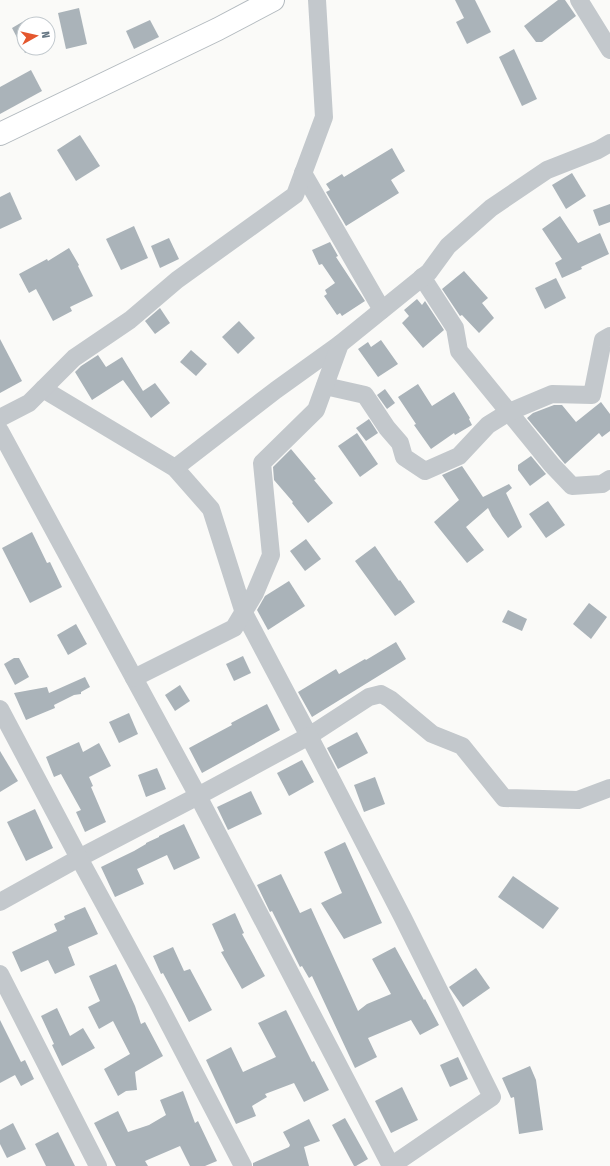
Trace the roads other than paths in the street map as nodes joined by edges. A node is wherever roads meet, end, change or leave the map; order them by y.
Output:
1 (273, 0) edge
2 (317, 0) edge
3 (579, 0) edge
4 (610, 50) edge
5 (0, 134) edge
6 (610, 143) edge
7 (303, 173) junction
8 (422, 277) junction
9 (382, 310) junction
10 (610, 336) edge
11 (340, 344) junction
12 (324, 386) junction
13 (43, 388) junction
14 (509, 412) junction
15 (0, 418) edge
16 (0, 431) edge
17 (175, 468) junction
18 (610, 479) edge
19 (244, 613) junction
20 (134, 678) junction
21 (0, 709) edge
22 (309, 736) junction
23 (610, 788) edge
24 (198, 796) junction
25 (79, 858) junction
26 (0, 902) edge
27 (0, 974) edge
28 (98, 1166) edge
29 (243, 1166) edge

1 - 5 main road
2 - 7 street
3 - 4 street
6 - 8 street
7 - 9 street
7 - 13 street
8 - 9 street
8 - 14 street
9 - 11 street
10 - 14 street
11 - 12 street
11 - 17 street
12 - 14 street
12 - 19 street
13 - 15 street
13 - 17 street
14 - 18 street
16 - 20 street
17 - 19 street
19 - 20 street
19 - 22 street
20 - 24 street
21 - 25 street
22 - 23 street
22 - 24 street
22 - 24 street
24 - 25 street
25 - 26 street
25 - 29 street
27 - 28 street

